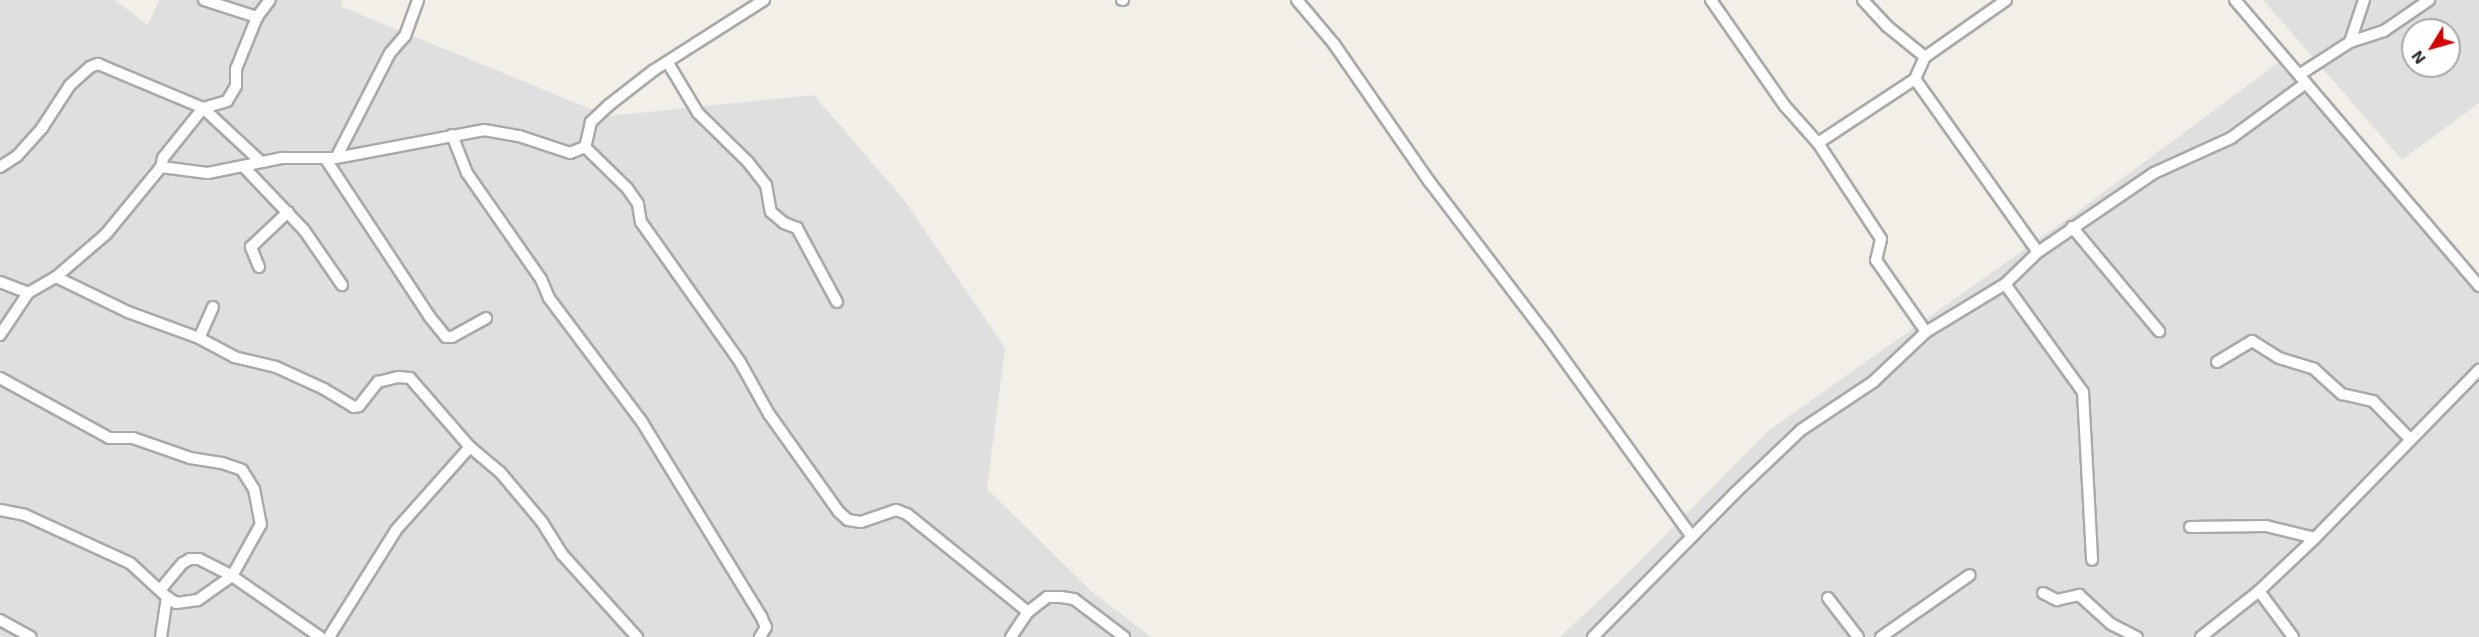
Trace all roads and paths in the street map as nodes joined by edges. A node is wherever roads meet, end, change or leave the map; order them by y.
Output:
1 (204, 0) edge
2 (270, 0) edge
3 (418, 0) edge
4 (764, 0) edge
5 (1298, 0) edge
6 (1711, 0) edge
7 (1863, 0) edge
8 (2006, 0) edge
9 (2235, 0) edge
10 (2364, 0) edge
11 (2429, 0) edge
12 (256, 17) junction
13 (2349, 42) junction
14 (1925, 57) junction
15 (668, 63) junction
16 (1915, 79) junction
17 (2302, 79) junction
18 (203, 108) junction
19 (452, 135) junction
20 (1818, 143) junction
21 (585, 147) junction
22 (330, 158) junction
23 (260, 161) junction
24 (161, 166) junction
25 (243, 166) junction
26 (0, 167) edge
27 (288, 212) junction
28 (2072, 227) junction
29 (2038, 252) junction
30 (259, 267) dead end
31 (56, 277) junction
32 (0, 282) edge
33 (2005, 284) junction
34 (342, 285) dead end
35 (2479, 286) edge
36 (28, 293) junction
37 (837, 302) dead end
38 (213, 307) dead end
39 (486, 318) dead end
40 (2158, 331) dead end
41 (1926, 332) junction
42 (0, 336) edge
43 (199, 338) junction
44 (2217, 362) dead end
45 (2479, 370) edge
46 (0, 378) edge
47 (2411, 440) junction
48 (470, 447) junction
49 (0, 510) edge
50 (2190, 526) dead end
51 (1692, 537) junction
52 (2315, 538) junction
53 (2092, 560) dead end
54 (1971, 575) dead end
55 (232, 576) junction
56 (2259, 591) junction
57 (2043, 593) dead end
58 (164, 594) junction
59 (1828, 598) dead end
60 (1028, 612) junction
61 (0, 620) edge
62 (31, 637) edge
63 (161, 637) edge
64 (320, 637) edge
65 (329, 637) edge
66 (637, 637) edge
67 (760, 637) edge
68 (1011, 637) edge
69 (1125, 637) edge
70 (1593, 637) edge
71 (1858, 637) edge
72 (1881, 637) edge
73 (2137, 637) edge
74 (2201, 637) edge
75 (2293, 637) edge

1 - 12 street
2 - 12 street
3 - 22 street
4 - 15 street
5 - 51 street
6 - 20 street
7 - 14 street
8 - 14 street
9 - 17 street
10 - 13 street
11 - 13 street
12 - 18 street
13 - 17 street
14 - 16 street
15 - 21 street
15 - 37 street
16 - 20 street
16 - 29 street
17 - 28 street
17 - 35 street
18 - 23 street
18 - 24 street
18 - 26 street
19 - 21 street
19 - 22 street
19 - 67 street
20 - 41 street
21 - 60 street
22 - 23 street
22 - 39 street
23 - 25 street
24 - 25 street
24 - 31 street
25 - 27 street
27 - 30 street
27 - 34 street
28 - 29 street
28 - 40 street
29 - 33 street
31 - 36 street
31 - 43 street
32 - 36 street
33 - 41 street
33 - 53 street
36 - 42 street
38 - 43 street
41 - 51 street
43 - 48 street
44 - 47 street
45 - 47 street
46 - 55 street
47 - 52 street
48 - 65 street
48 - 66 street
49 - 58 street
50 - 52 street
51 - 70 street
52 - 56 street
54 - 72 street
55 - 58 street
55 - 58 street
55 - 64 street
56 - 74 street
56 - 75 street
57 - 73 street
58 - 63 street
59 - 71 street
60 - 68 street
60 - 69 street
61 - 62 street

